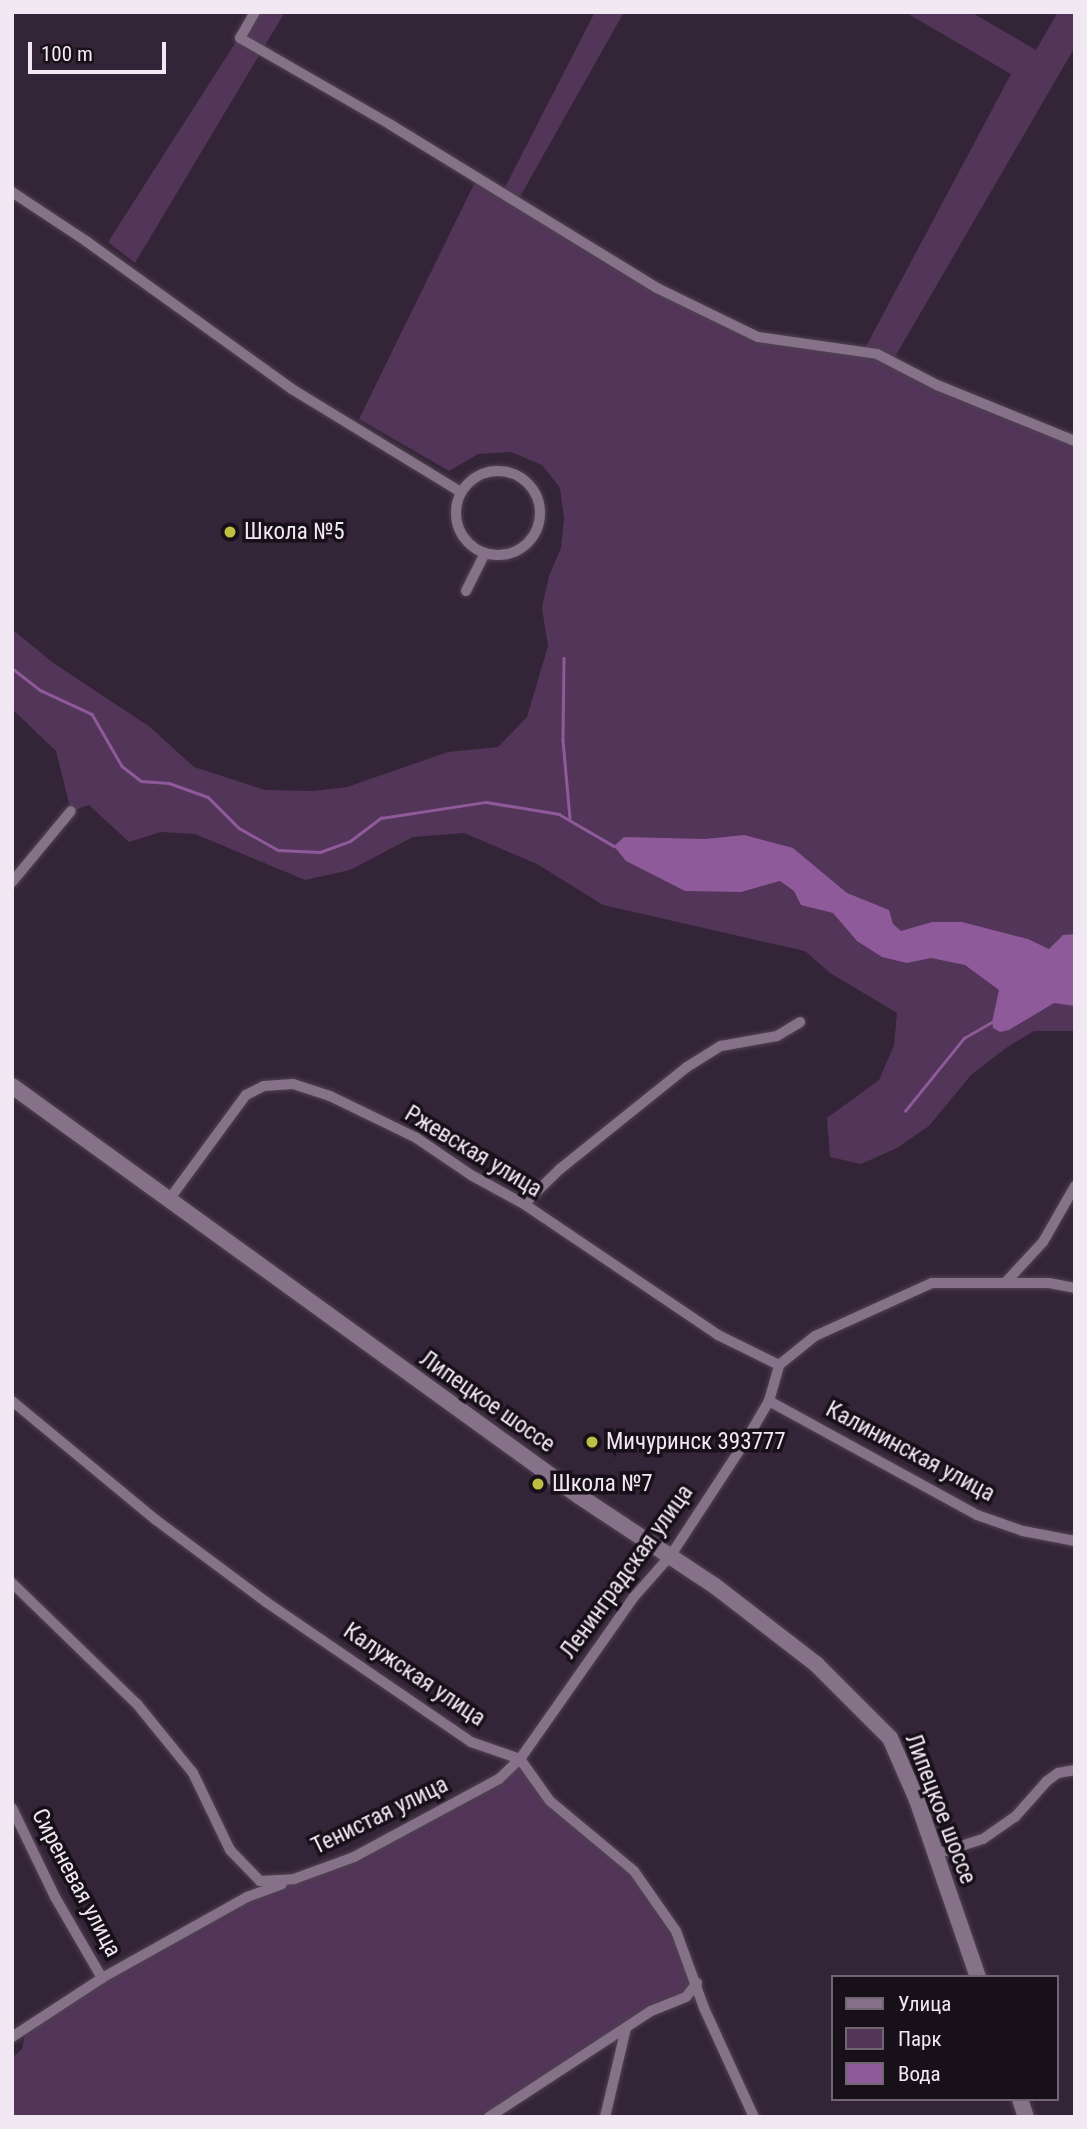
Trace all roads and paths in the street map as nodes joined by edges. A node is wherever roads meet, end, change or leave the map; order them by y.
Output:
1 (255, 12) edge
2 (12, 192) edge
3 (1075, 441) edge
4 (461, 492) junction
5 (485, 552) junction
6 (466, 591) dead end
7 (71, 811) dead end
8 (12, 882) edge
9 (800, 1023) dead end
10 (12, 1086) edge
11 (1075, 1186) edge
12 (168, 1201) junction
13 (524, 1205) junction
14 (1006, 1283) junction
15 (1075, 1288) edge
16 (779, 1365) junction
17 (12, 1401) edge
18 (769, 1401) junction
19 (1075, 1541) edge
20 (671, 1555) junction
21 (12, 1583) edge
22 (520, 1759) junction
23 (1075, 1770) edge
24 (12, 1808) edge
25 (936, 1854) junction
26 (294, 1879) junction
27 (977, 1975) edge
28 (102, 1978) junction
29 (697, 1983) junction
30 (626, 2028) junction
31 (12, 2037) edge
32 (489, 2117) edge
33 (605, 2117) edge
34 (754, 2117) edge

1 - 3 street
2 - 4 street
4 - 5 street
4 - 5 street
5 - 6 street
7 - 8 street
9 - 13 street
10 - 12 street, Липецкое шоссе
11 - 14 street
12 - 13 street, Ржевская улица
12 - 20 street, Липецкое шоссе
13 - 16 street, Ржевская улица
14 - 15 street
14 - 16 street
16 - 18 street, Ленинградская улица
17 - 22 street, Калужская улица
18 - 19 street, Калининская улица
18 - 20 street, Ленинградская улица
20 - 22 street, Ленинградская улица
20 - 25 street, Липецкое шоссе
21 - 26 street, Тенистая улица
22 - 26 street, Тенистая улица
22 - 29 street
23 - 25 street
24 - 28 street, Сиреневая улица
25 - 27 street, Липецкое шоссе
26 - 28 street
28 - 31 street
29 - 30 street
29 - 34 street
30 - 32 street
30 - 33 street

